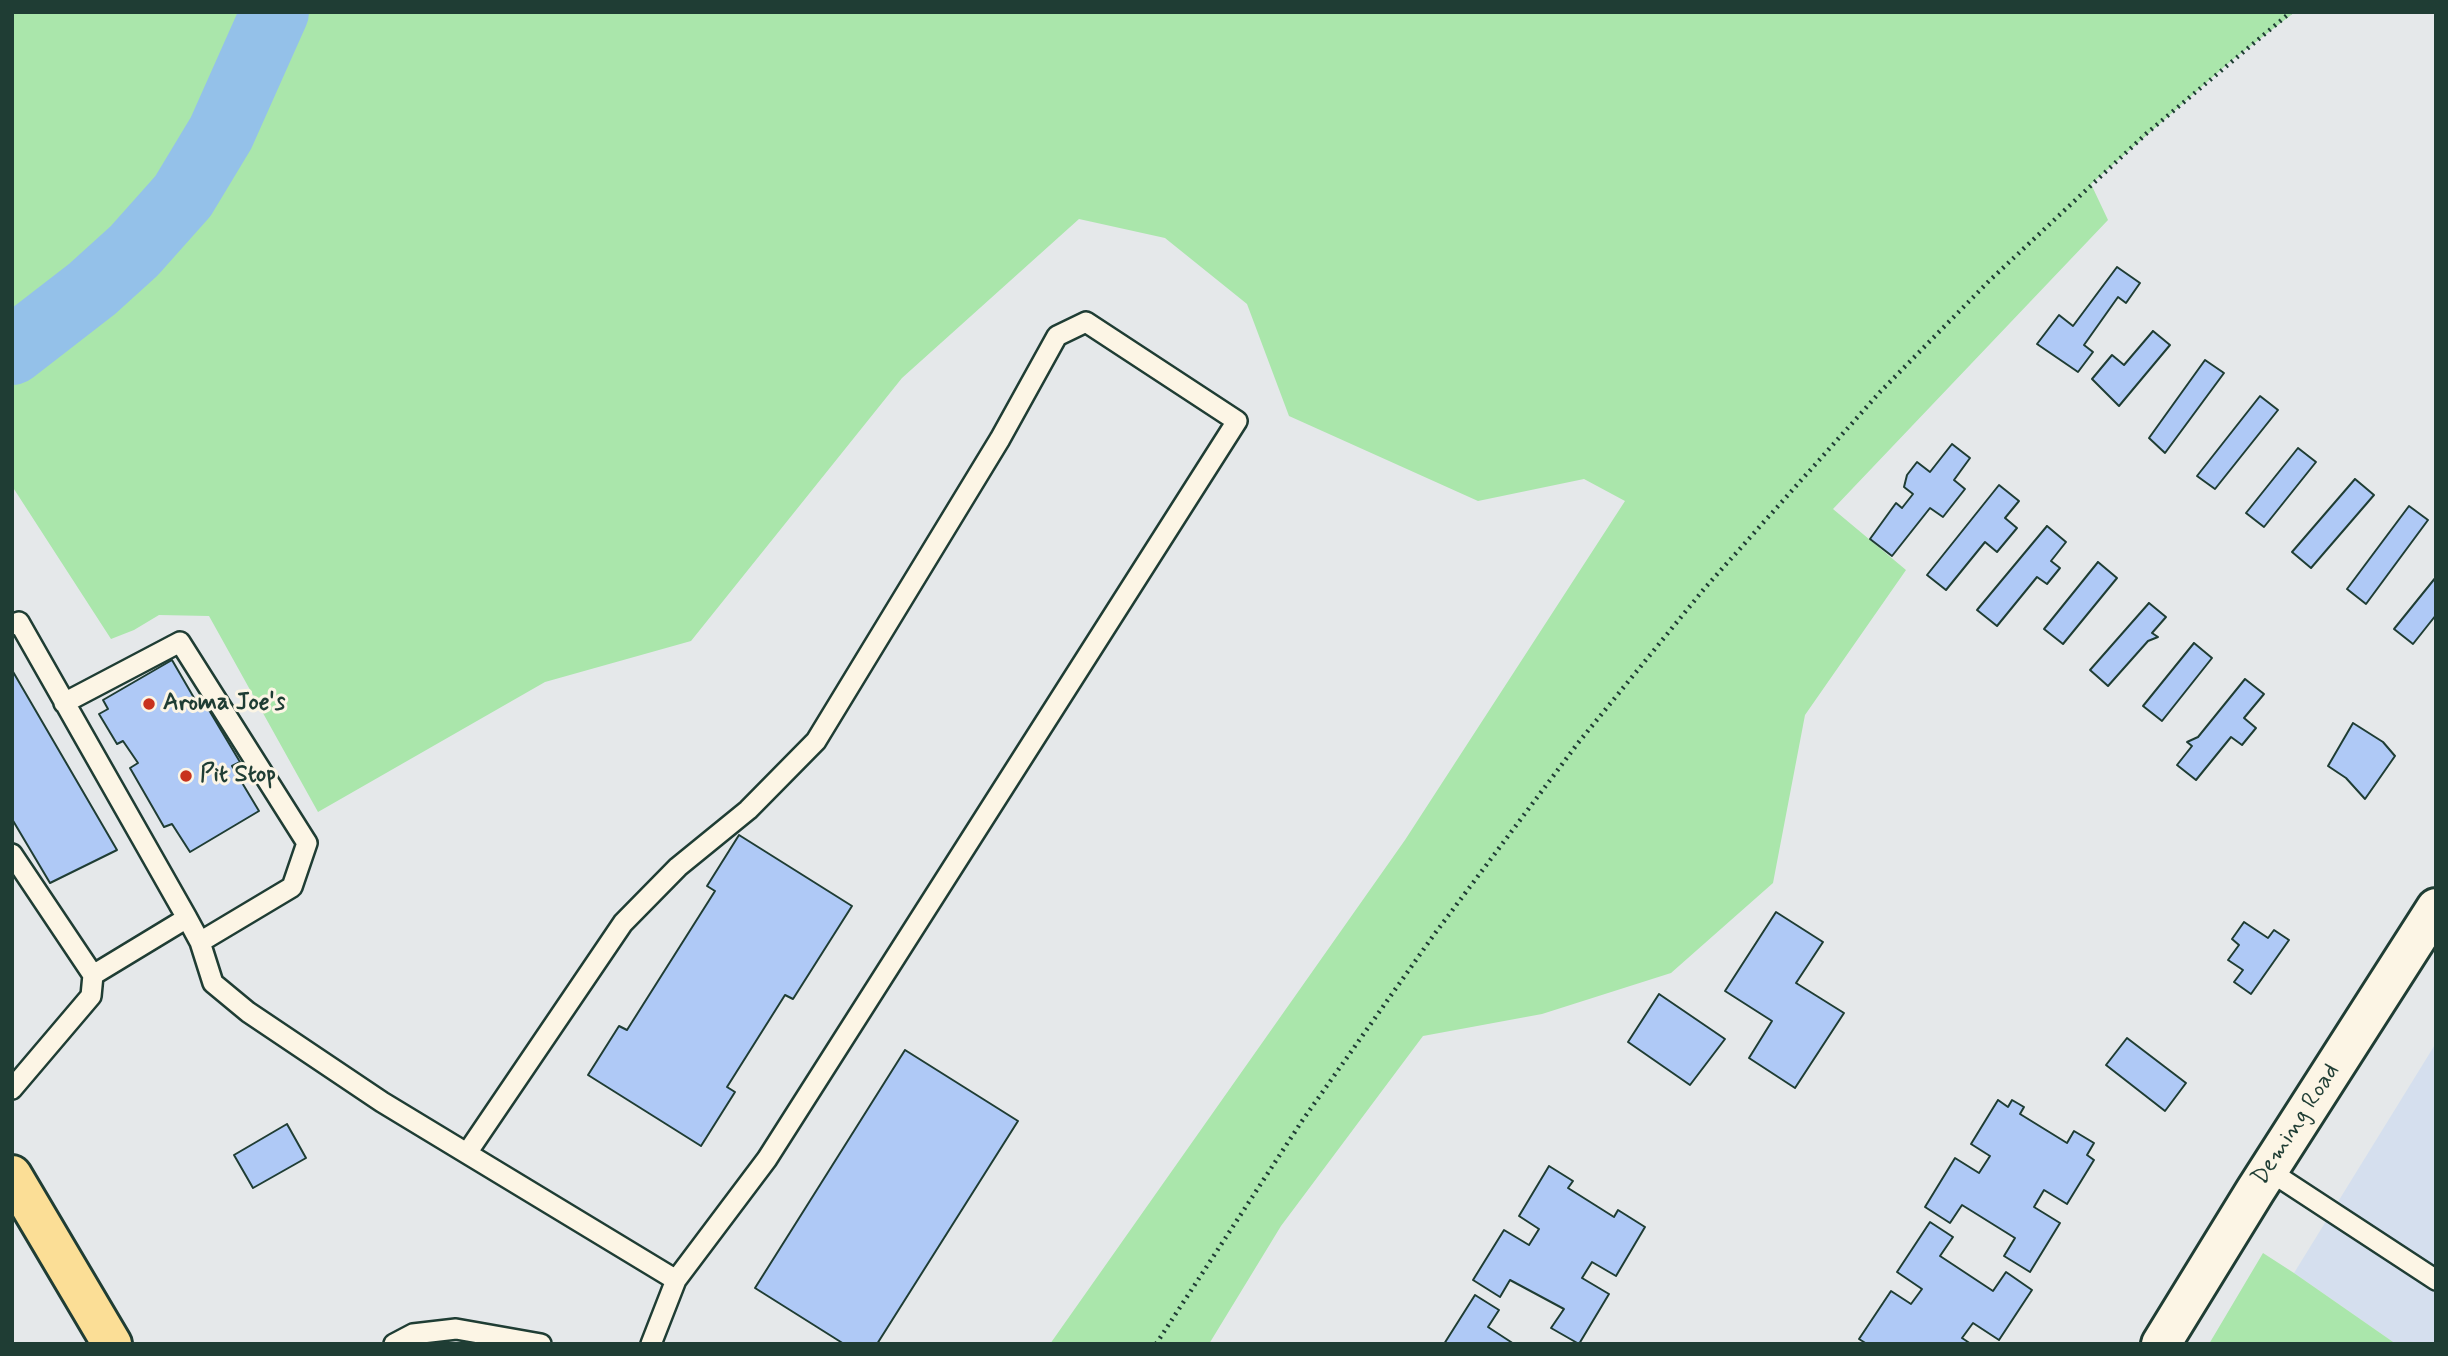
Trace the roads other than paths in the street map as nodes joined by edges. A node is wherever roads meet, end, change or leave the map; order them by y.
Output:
1 (12, 625) edge
2 (64, 703) junction
3 (12, 855) edge
4 (2436, 908) edge
5 (187, 918) junction
6 (200, 942) junction
7 (93, 975) junction
8 (12, 1089) edge
9 (467, 1153) junction
10 (2268, 1170) junction
11 (12, 1175) edge
12 (676, 1280) junction
13 (2436, 1280) edge
14 (112, 1344) edge
15 (394, 1344) edge
16 (541, 1344) edge
17 (651, 1344) edge
18 (2161, 1344) edge

1 - 2 lane
2 - 5 lane
2 - 6 lane
3 - 7 lane
4 - 10 street, Deming Road
5 - 6 lane
5 - 7 lane
6 - 9 lane
7 - 8 lane
9 - 12 lane
9 - 12 lane
10 - 13 lane
10 - 18 street, Deming Road
11 - 14 highway
12 - 17 lane
15 - 16 lane

